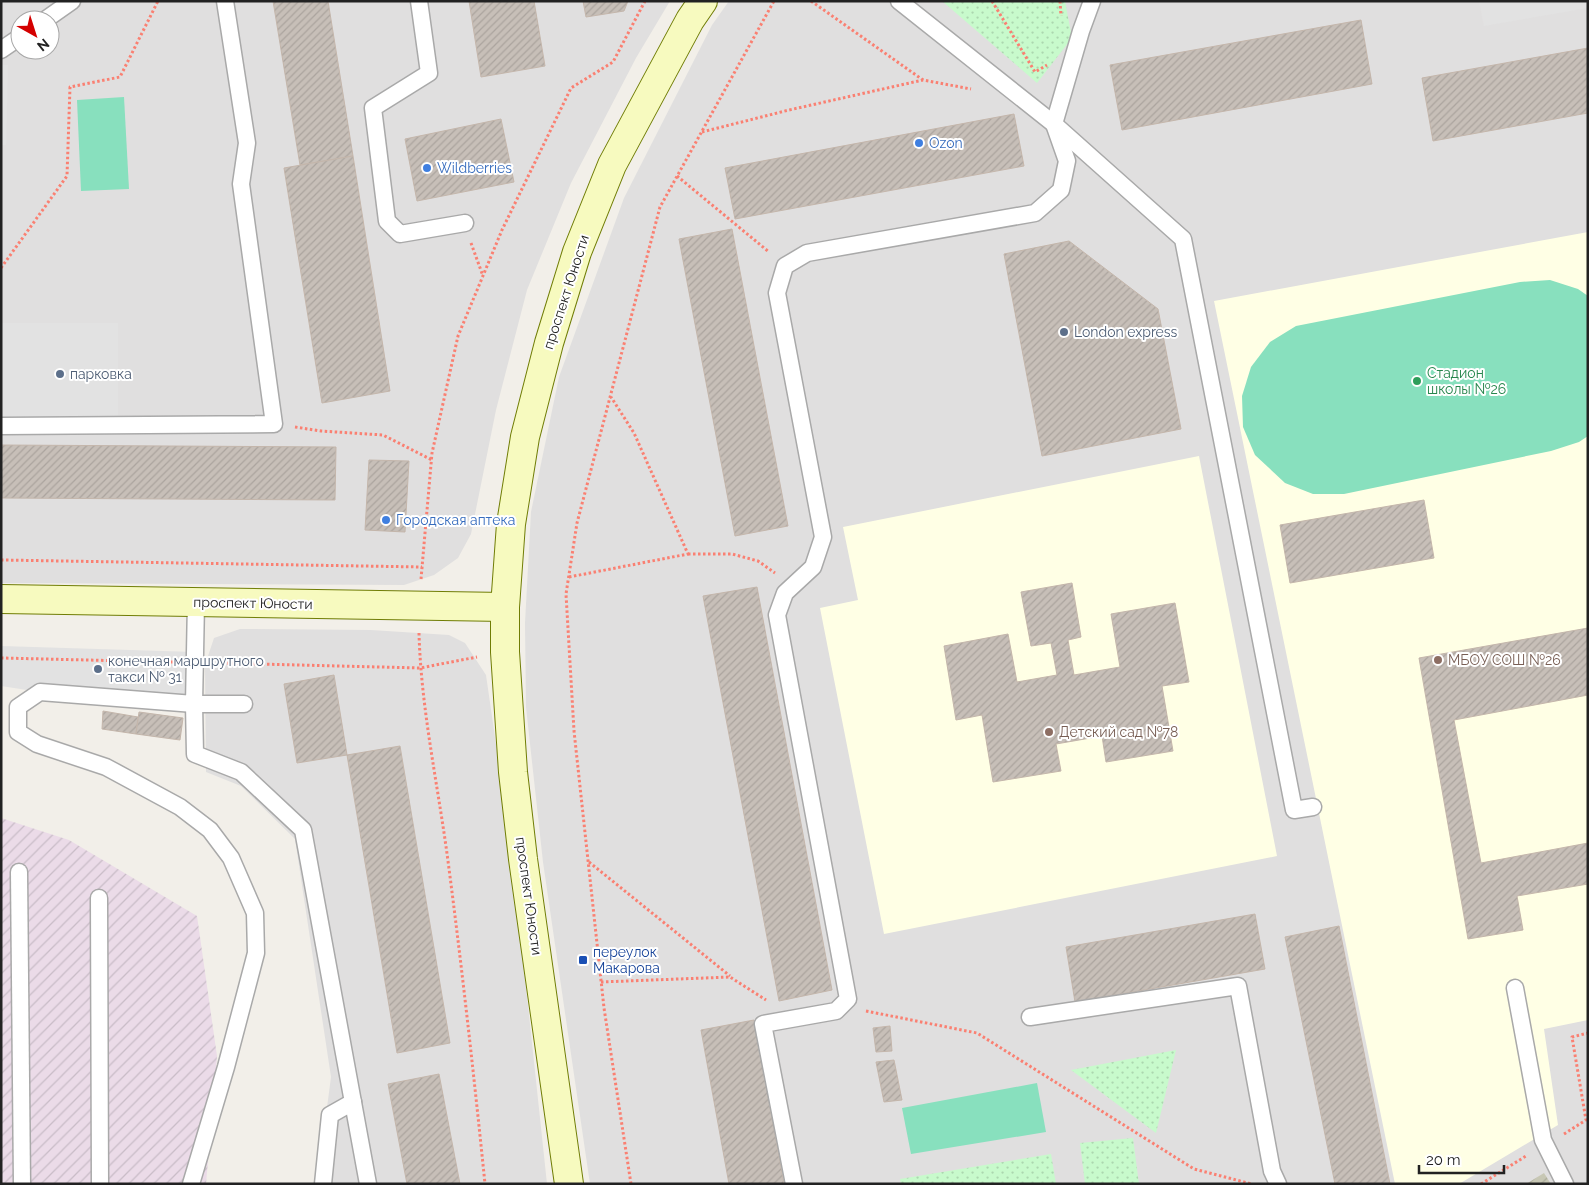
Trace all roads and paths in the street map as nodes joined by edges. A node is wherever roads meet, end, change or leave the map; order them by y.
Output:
1 (72, 1) edge
2 (158, 1) edge
3 (225, 1) edge
4 (419, 1) edge
5 (645, 1) edge
6 (703, 1) edge
7 (774, 1) edge
8 (811, 1) edge
9 (899, 1) edge
10 (992, 1) edge
11 (1092, 1) edge
12 (59, 10) edge
13 (1050, 64) dead end
14 (923, 80) junction
15 (977, 90) dead end
16 (1054, 124) junction
17 (701, 133) junction
18 (677, 176) junction
19 (465, 223) joint
20 (785, 266) junction
21 (1, 268) edge
22 (483, 276) junction
23 (611, 397) junction
24 (274, 424) junction
25 (1, 426) edge
26 (432, 460) junction
27 (688, 554) junction
28 (1, 560) edge
29 (422, 567) junction
30 (569, 577) junction
31 (792, 587) junction
32 (1, 599) edge
33 (196, 602) junction
34 (418, 605) junction
35 (505, 607) junction
36 (505, 652) junction
37 (420, 668) junction
38 (194, 704) junction
39 (244, 704) dead end
40 (1313, 807) dead end
41 (588, 862) junction
42 (19, 872) dead end
43 (99, 898) dead end
44 (730, 977) junction
45 (601, 982) junction
46 (1515, 988) dead end
47 (848, 999) junction
48 (770, 1003) dead end
49 (1030, 1017) dead end
50 (353, 1102) junction
51 (22, 1184) edge
52 (100, 1184) edge
53 (191, 1184) edge
54 (324, 1184) edge
55 (368, 1184) edge
56 (485, 1184) edge
57 (569, 1184) edge
58 (631, 1184) edge
59 (794, 1184) edge
60 (1252, 1184) edge
61 (1278, 1184) edge
62 (1565, 1184) edge

1 - 12 lane
2 - 21 path
3 - 24 lane
4 - 19 lane
5 - 22 path
6 - 35 main road, проспект Юности
7 - 17 path
8 - 14 path
9 - 16 lane
10 - 13 path
11 - 16 lane
14 - 15 path
14 - 17 path
16 - 20 lane
16 - 40 lane
17 - 18 path
18 - 20 path
18 - 23 path
19 - 22 path
20 - 31 lane
22 - 26 path
23 - 27 path
23 - 30 path
24 - 25 lane
24 - 26 path
26 - 29 path
27 - 30 path
27 - 31 path
28 - 29 path
29 - 34 path
30 - 41 path
31 - 47 lane
32 - 33 main road, проспект Юности
33 - 34 main road, проспект Юности
33 - 38 lane
34 - 35 main road, проспект Юности
34 - 37 path
35 - 36 main road, проспект Юности
36 - 37 path
36 - 57 main road, проспект Юности
37 - 56 path
38 - 39 lane
38 - 50 lane
38 - 53 lane
41 - 44 path
41 - 45 path
42 - 51 lane
43 - 52 lane
44 - 45 path
44 - 48 path
45 - 58 path
46 - 62 lane
47 - 59 lane
47 - 60 path
49 - 61 lane
50 - 54 lane
50 - 55 lane

